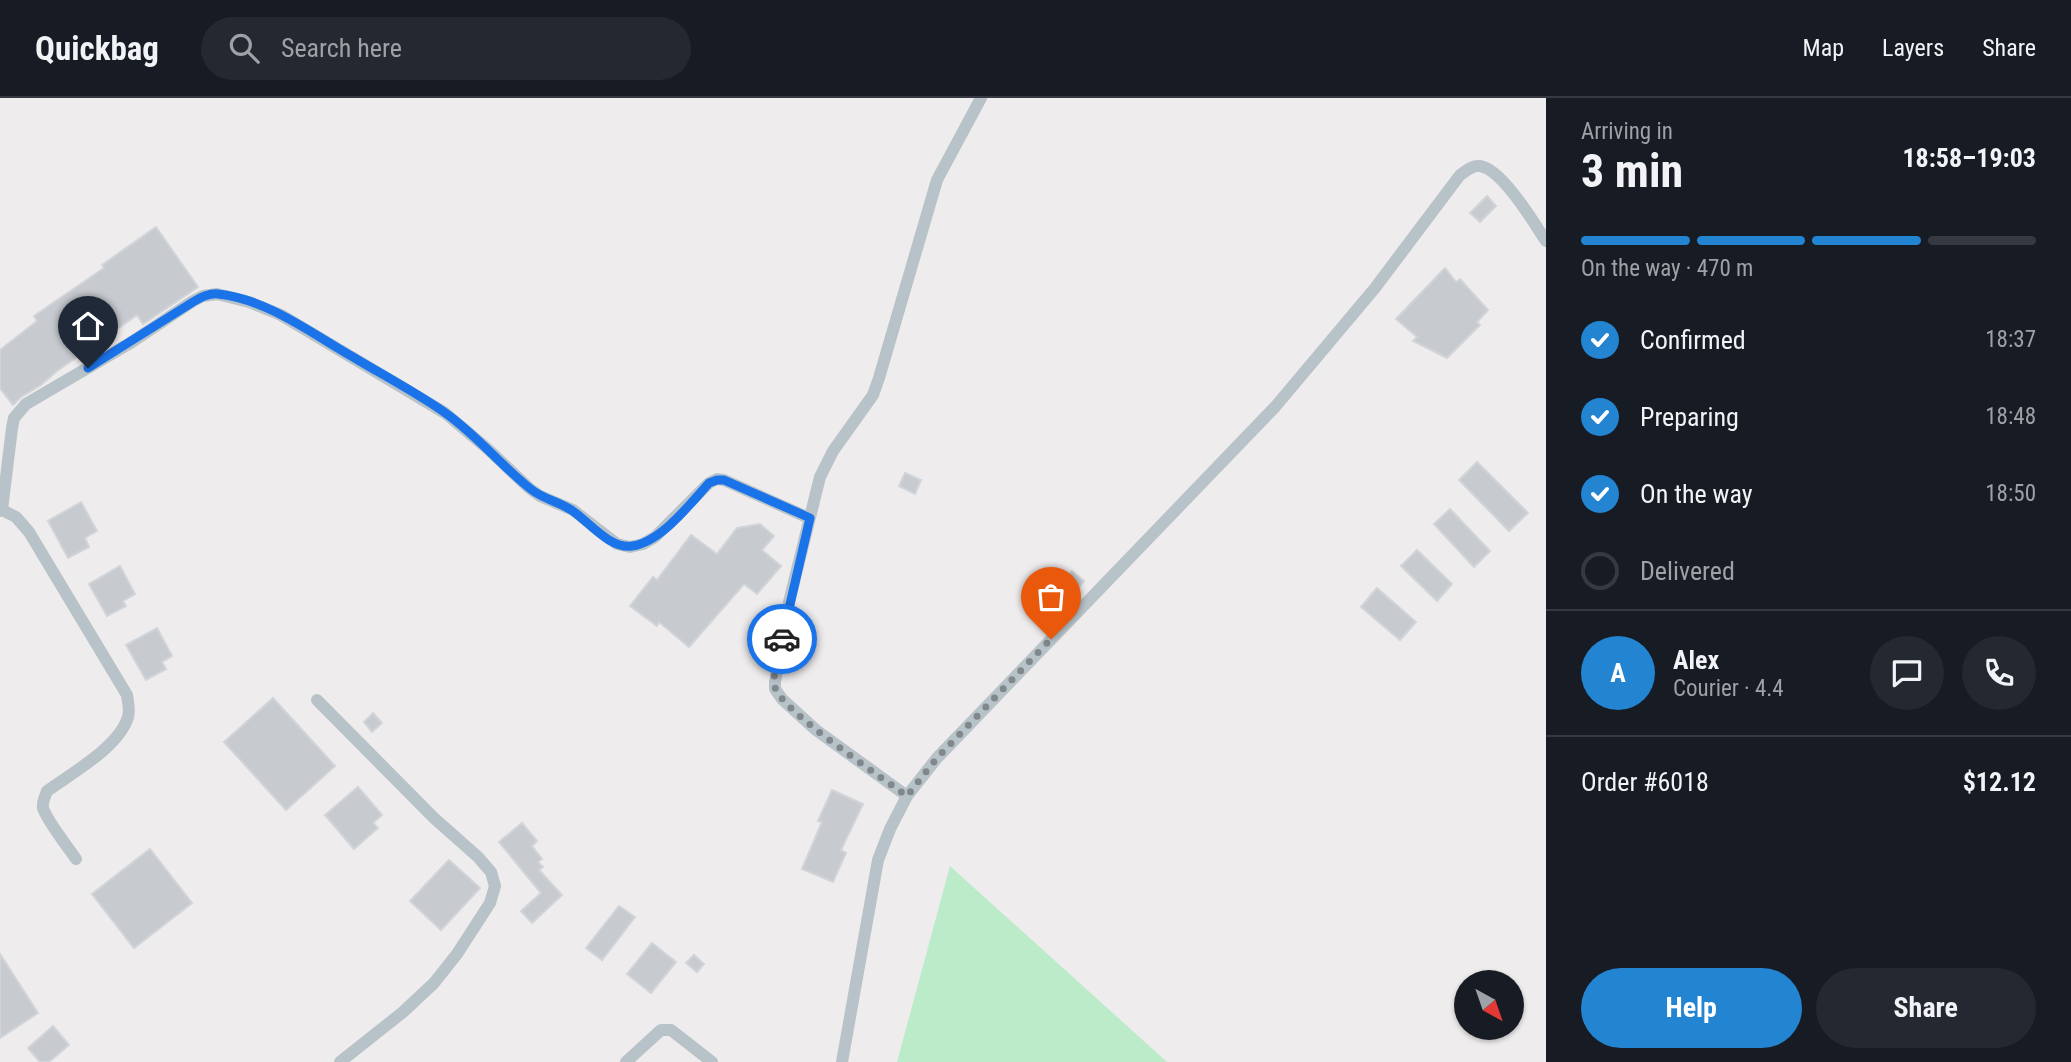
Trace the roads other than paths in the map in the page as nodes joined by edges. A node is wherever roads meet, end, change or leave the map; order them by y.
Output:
1 (981, 98) edge
2 (1546, 241) edge
3 (1, 510) edge
4 (810, 518) junction
5 (317, 700) dead end
6 (907, 796) junction
7 (76, 859) dead end
8 (340, 1062) edge
9 (626, 1062) edge
10 (712, 1062) edge
11 (842, 1062) edge

1 - 4 street
2 - 6 street
3 - 4 street
3 - 7 street
4 - 6 street
5 - 8 street
6 - 11 street
9 - 10 street

